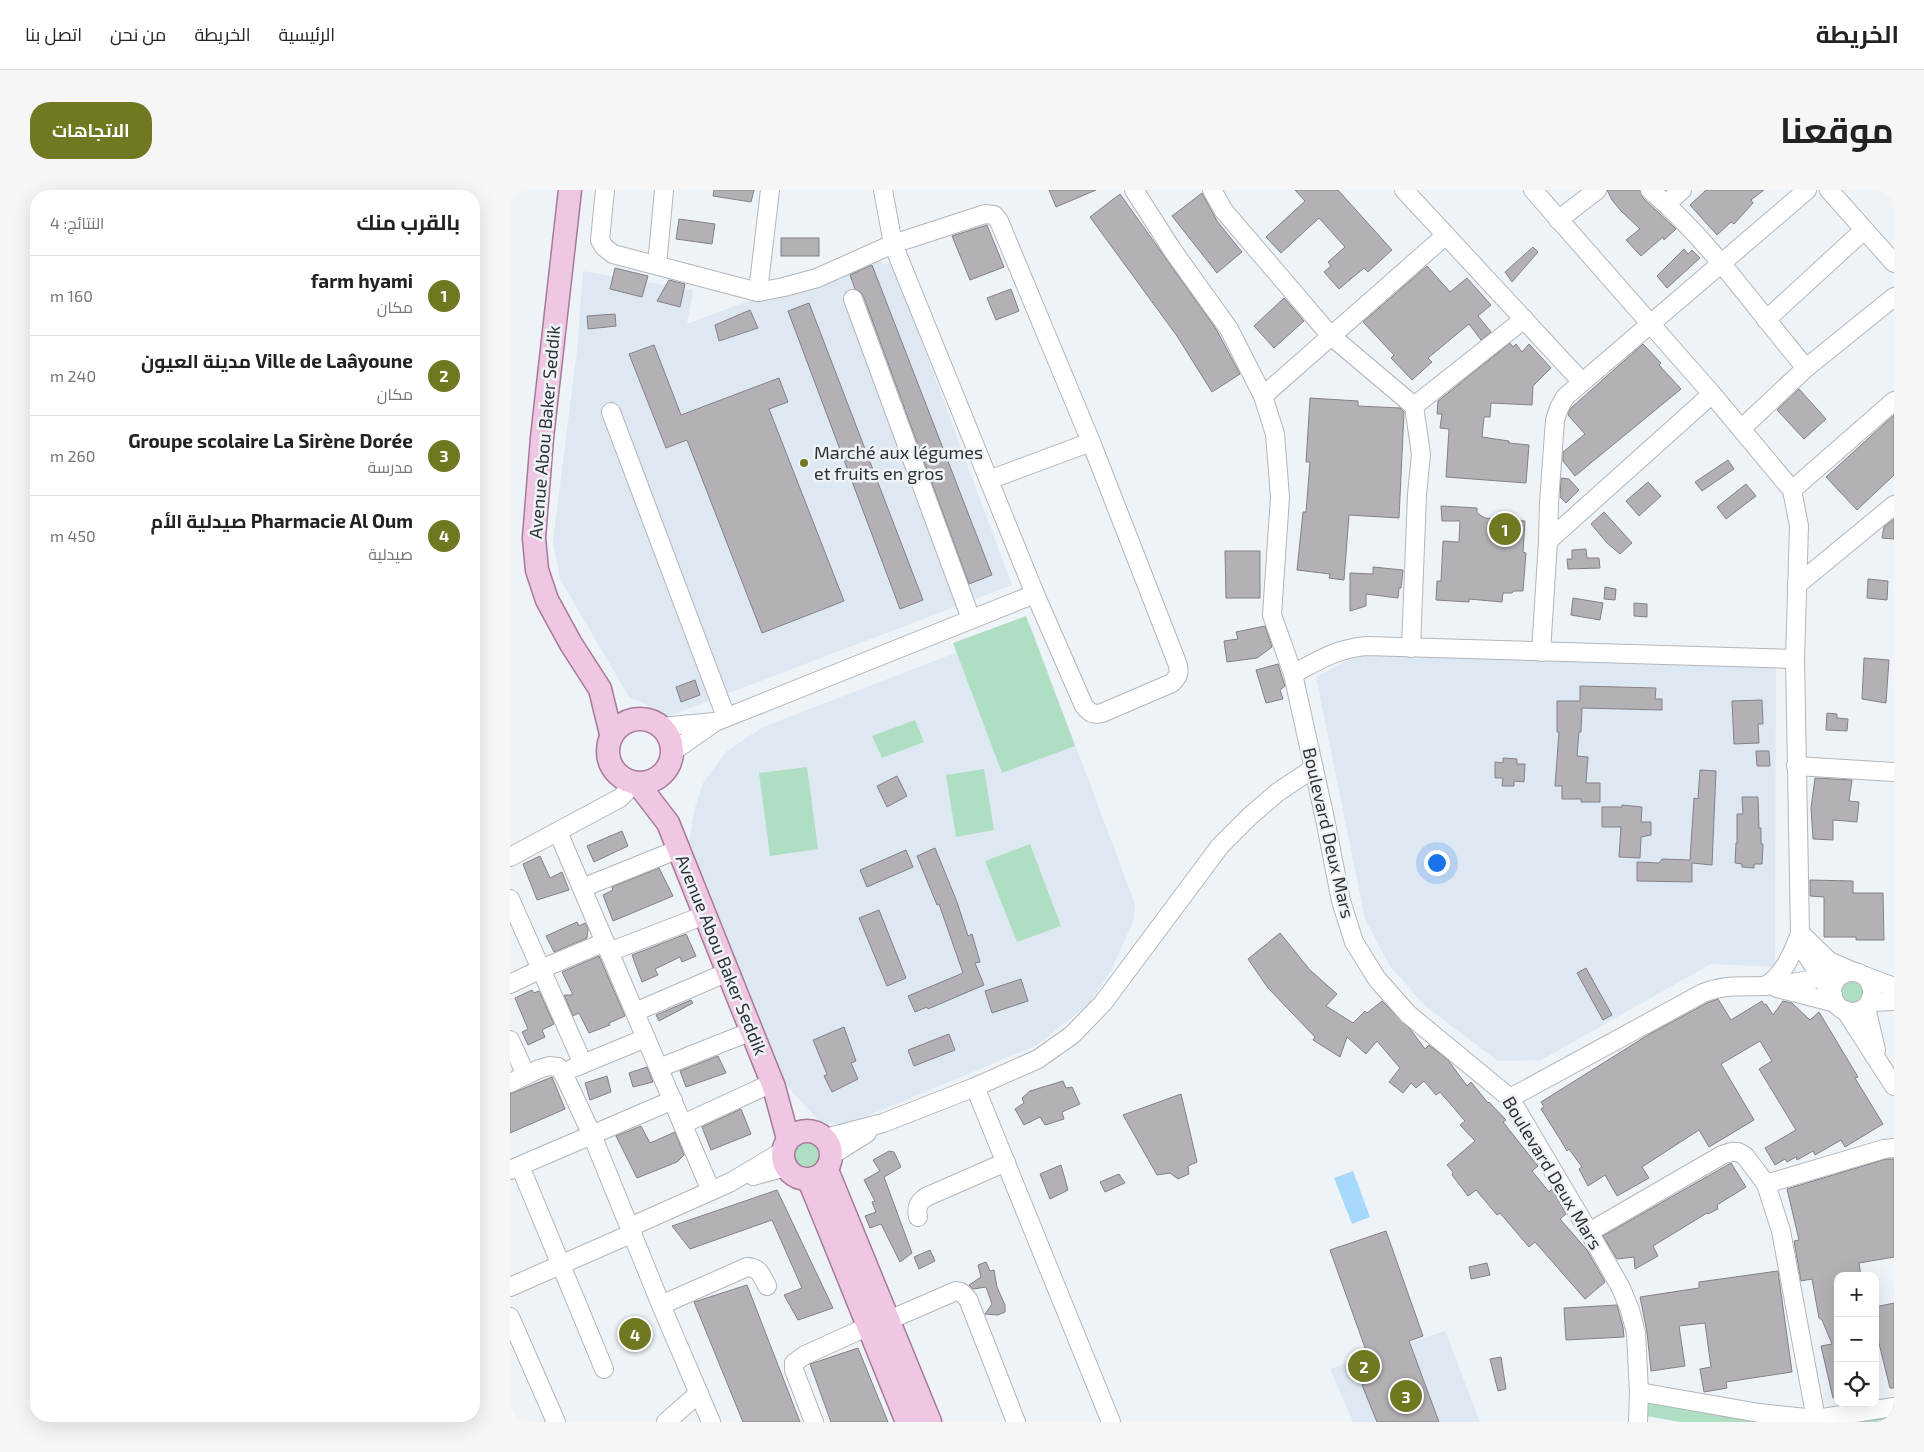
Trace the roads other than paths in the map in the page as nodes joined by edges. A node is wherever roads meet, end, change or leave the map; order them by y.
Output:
1 (570, 190) edge
2 (605, 190) edge
3 (664, 190) edge
4 (770, 190) edge
5 (883, 190) edge
6 (1134, 190) edge
7 (1212, 190) edge
8 (1404, 190) edge
9 (1533, 190) edge
10 (1597, 190) edge
11 (1650, 190) edge
12 (1682, 190) edge
13 (1807, 190) edge
14 (1829, 190) edge
15 (1666, 204) junction
16 (1558, 220) junction
17 (1864, 230) junction
18 (1446, 235) junction
19 (893, 244) junction
20 (1722, 263) junction
21 (1894, 263) edge
22 (657, 265) junction
23 (758, 292) junction
24 (1894, 297) edge
25 (853, 299) dead end
26 (1524, 319) junction
27 (1766, 320) junction
28 (1650, 326) junction
29 (1330, 335) junction
30 (1806, 368) junction
31 (1582, 382) junction
32 (1712, 394) junction
33 (1263, 396) junction
34 (1894, 401) edge
35 (1414, 406) junction
36 (611, 412) dead end
37 (1741, 429) junction
38 (1091, 442) junction
39 (989, 480) junction
40 (1792, 490) junction
41 (1894, 505) edge
42 (1548, 541) junction
43 (1797, 585) junction
44 (1035, 594) junction
45 (971, 619) junction
46 (1411, 648) junction
47 (1540, 652) junction
48 (1795, 660) junction
49 (1293, 674) junction
50 (600, 689) junction
51 (720, 719) junction
52 (651, 722) junction
53 (612, 734) junction
54 (672, 752) junction
55 (1796, 766) junction
56 (1314, 768) junction
57 (1894, 772) edge
58 (664, 773) junction
59 (633, 783) junction
60 (668, 823) junction
61 (558, 832) junction
62 (679, 849) junction
63 (510, 857) edge
64 (582, 888) junction
65 (510, 899) edge
66 (705, 915) junction
67 (1800, 934) junction
68 (607, 947) junction
69 (541, 969) junction
70 (728, 972) junction
71 (1854, 974) junction
72 (1821, 977) junction
73 (510, 984) edge
74 (1764, 986) junction
75 (1894, 987) edge
76 (1894, 1001) edge
77 (1838, 1003) junction
78 (1868, 1004) junction
79 (635, 1012) junction
80 (752, 1031) junction
81 (646, 1038) junction
82 (510, 1040) edge
83 (1878, 1060) junction
84 (583, 1064) junction
85 (659, 1068) junction
86 (563, 1073) junction
87 (526, 1075) junction
88 (510, 1082) edge
89 (773, 1085) junction
90 (1894, 1086) edge
91 (975, 1087) junction
92 (1510, 1098) junction
93 (673, 1100) junction
94 (683, 1124) junction
95 (592, 1135) junction
96 (1894, 1148) edge
97 (786, 1153) junction
98 (821, 1155) junction
99 (1006, 1162) junction
100 (515, 1168) edge
101 (1766, 1184) junction
102 (712, 1190) junction
103 (918, 1217) dead end
104 (631, 1230) junction
105 (1589, 1232) junction
106 (560, 1264) junction
107 (767, 1286) dead end
108 (510, 1287) edge
109 (661, 1305) junction
110 (510, 1317) edge
111 (879, 1323) junction
112 (604, 1369) dead end
113 (1639, 1392) junction
114 (699, 1393) junction
115 (1894, 1407) edge
116 (1816, 1419) junction
117 (556, 1422) edge
118 (666, 1422) edge
119 (711, 1422) edge
120 (814, 1422) edge
121 (907, 1422) edge
122 (930, 1422) edge
123 (1016, 1422) edge
124 (1111, 1422) edge
125 (1638, 1422) edge

1 - 50 main road, Avenue Abou Baker Seddik
2 - 22 street
3 - 22 street
4 - 23 street
5 - 19 street
6 - 33 street, Boulevard Deux Mars
7 - 29 street
8 - 18 street
9 - 16 street
10 - 16 street
11 - 15 street
12 - 15 street
13 - 20 street
14 - 17 street
15 - 20 street
16 - 28 street
17 - 21 street
17 - 27 street
18 - 26 street
18 - 29 street
19 - 23 street
19 - 38 street
19 - 39 street
20 - 27 street
20 - 28 street
22 - 23 street
24 - 30 street
25 - 45 street
26 - 31 street
26 - 35 street
27 - 30 street
28 - 31 street
28 - 32 street
29 - 33 street
29 - 35 street
30 - 37 street
31 - 42 street
32 - 37 street
32 - 42 street
33 - 49 street, Boulevard Deux Mars
34 - 40 street
35 - 46 street
36 - 51 street
37 - 40 street
38 - 39 street
38 - 44 street
39 - 44 street
40 - 43 street
41 - 43 street
42 - 47 street
43 - 48 street
44 - 45 street
45 - 51 street
46 - 47 street
46 - 49 street
47 - 48 street
48 - 55 street
49 - 56 street, Boulevard Deux Mars
50 - 52 main road, Avenue Abou Baker Seddik
50 - 53 main road, Avenue Abou Baker Seddik
51 - 52 street
51 - 54 street
52 - 53 main road
52 - 54 main road
53 - 59 main road
54 - 58 main road
55 - 57 street
55 - 67 street
56 - 91 street
56 - 92 street, Boulevard Deux Mars
58 - 59 main road
58 - 60 main road, Avenue Abou Baker Seddik
59 - 60 main road, Avenue Abou Baker Seddik
59 - 61 street
60 - 62 main road, Avenue Abou Baker Seddik
61 - 63 street
61 - 64 street
62 - 64 street
62 - 66 main road, Avenue Abou Baker Seddik
64 - 68 street
65 - 69 street
66 - 68 street
66 - 70 main road, Avenue Abou Baker Seddik
67 - 71 street
67 - 72 street
67 - 74 street
68 - 69 street
68 - 79 street
69 - 73 street
69 - 84 street
70 - 79 street
70 - 80 main road, Avenue Abou Baker Seddik
71 - 72 street
71 - 75 street
71 - 77 street
71 - 78 street
72 - 74 street
72 - 77 street
74 - 77 street
74 - 92 street
76 - 78 street
77 - 78 street
77 - 83 street
78 - 83 street
79 - 81 street
80 - 85 street
80 - 89 main road, Avenue Abou Baker Seddik
81 - 84 street
81 - 85 street
82 - 87 street
83 - 90 street
84 - 86 street
85 - 93 street
86 - 87 street
86 - 95 street
87 - 88 street
89 - 94 street
89 - 97 main road, Avenue Abou Baker Seddik
89 - 98 main road, Avenue Abou Baker Seddik
91 - 98 street
91 - 99 street
92 - 105 street, Boulevard Deux Mars
93 - 94 street
93 - 95 street
94 - 102 street
95 - 100 street
95 - 104 street
96 - 101 street
97 - 98 main road
97 - 98 main road
97 - 102 street
98 - 111 main road, Avenue Abou Baker Seddik
99 - 103 street
99 - 124 street
100 - 106 street
101 - 105 street
101 - 116 street
102 - 104 street
104 - 106 street
104 - 109 street
105 - 113 street, Boulevard Deux Mars
106 - 108 street
106 - 112 street
107 - 109 street
109 - 114 street
110 - 117 street
111 - 120 street
111 - 121 main road, Avenue Abou Baker Seddik
111 - 122 main road, Avenue Abou Baker Seddik
111 - 123 street
113 - 116 street
113 - 125 street, Boulevard Deux Mars
114 - 118 street
114 - 119 street
115 - 116 street

